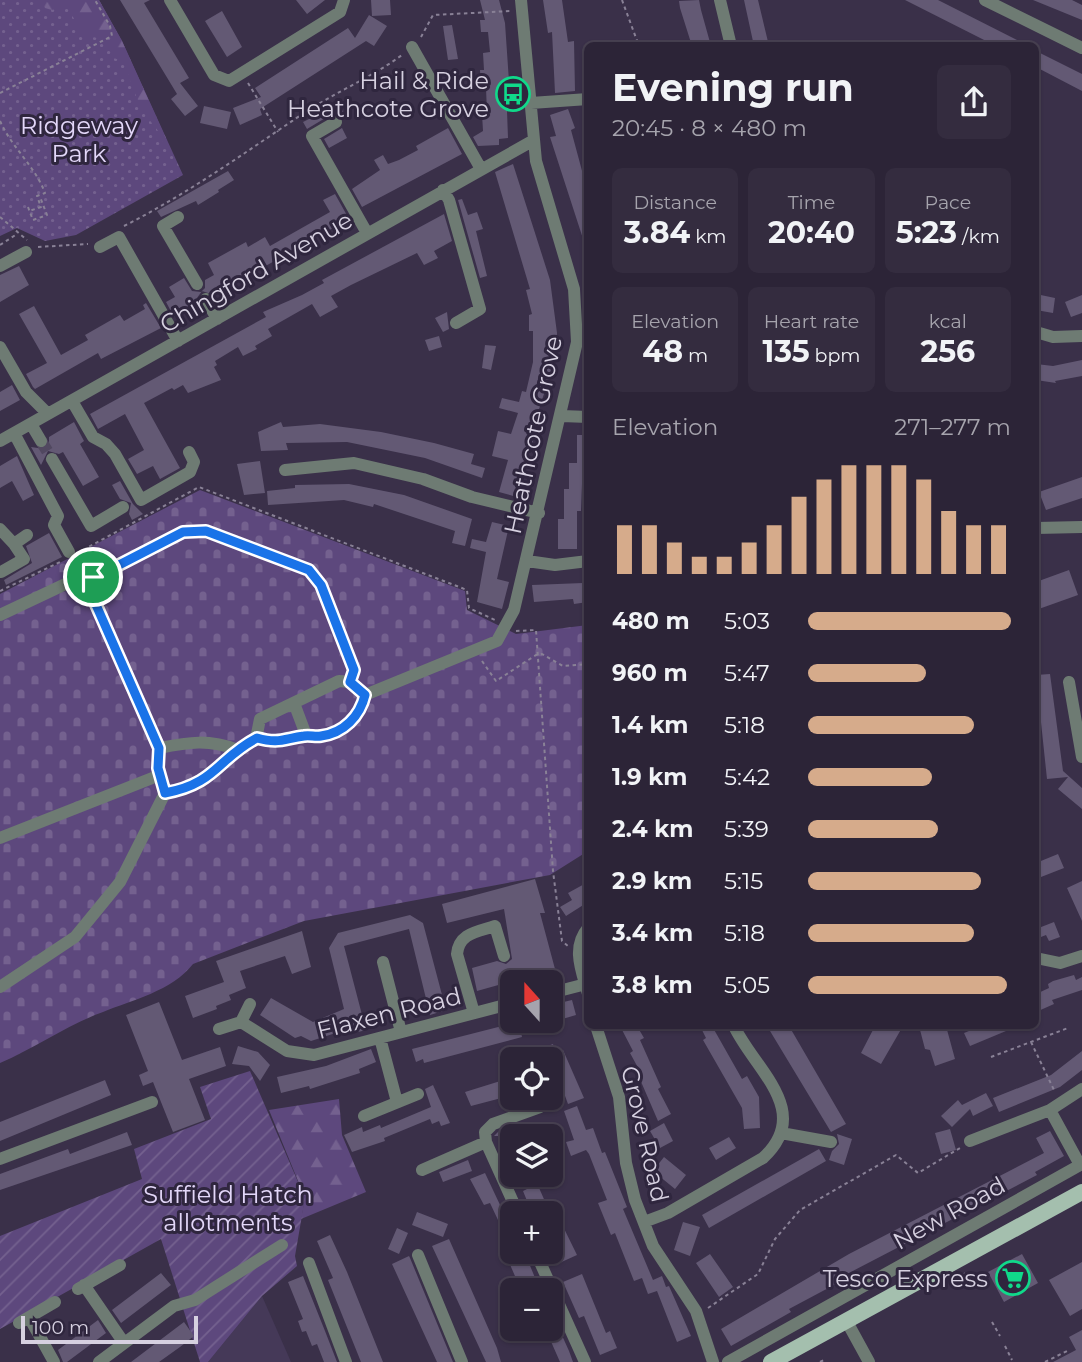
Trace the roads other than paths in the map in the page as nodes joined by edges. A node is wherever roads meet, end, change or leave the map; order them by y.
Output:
1 (170, 0) edge
2 (344, 0) edge
3 (720, 0) edge
4 (985, 0) edge
5 (522, 4) edge
6 (730, 42) edge
7 (412, 47) road end
8 (1082, 48) edge
9 (584, 99) edge
10 (531, 103) junction
11 (336, 122) dead end
12 (534, 140) junction
13 (481, 169) junction
14 (443, 190) junction
15 (178, 217) dead end
16 (367, 233) junction
17 (98, 243) road end
18 (30, 247) road end
19 (0, 266) edge
20 (197, 284) dead end
21 (206, 299) dead end
22 (216, 319) junction
23 (582, 319) edge
24 (456, 323) dead end
25 (1039, 333) edge
26 (1082, 336) edge
27 (178, 341) junction
28 (2, 356) edge
29 (72, 401) junction
30 (48, 414) junction
31 (562, 416) junction
32 (584, 417) edge
33 (31, 424) junction
34 (14, 433) junction
35 (0, 441) edge
36 (41, 441) tunnel mouth
37 (189, 452) dead end
38 (51, 459) tunnel mouth
39 (285, 470) dead end
40 (122, 507) dead end
41 (539, 513) junction
42 (1082, 527) edge
43 (0, 528) edge
44 (1039, 528) edge
45 (27, 535) dead end
46 (14, 544) junction
47 (69, 552) dead end
48 (527, 561) junction
49 (584, 561) edge
50 (1, 572) edge
51 (86, 582) junction
52 (0, 615) edge
53 (350, 682) junction
54 (1069, 682) dead end
55 (365, 695) junction
56 (294, 703) junction
57 (306, 735) junction
58 (257, 738) junction
59 (159, 748) junction
60 (238, 750) junction
61 (1082, 757) edge
62 (160, 775) junction
63 (165, 793) junction
64 (0, 838) edge
65 (584, 934) edge
66 (503, 956) dead end
67 (1082, 956) edge
68 (1039, 958) edge
69 (383, 962) dead end
70 (584, 977) edge
71 (0, 987) edge
72 (584, 989) edge
73 (564, 992) edge
74 (250, 1004) dead end
75 (500, 1006) edge
76 (474, 1013) junction
77 (241, 1022) junction
78 (219, 1029) dead end
79 (597, 1029) edge
80 (736, 1029) edge
81 (401, 1032) junction
82 (380, 1038) junction
83 (1082, 1089) edge
84 (418, 1094) dead end
85 (152, 1102) dead end
86 (397, 1102) junction
87 (1055, 1107) junction
88 (522, 1110) edge
89 (365, 1116) dead end
90 (781, 1133) junction
91 (486, 1142) junction
92 (831, 1142) dead end
93 (970, 1142) road end
94 (0, 1158) edge
95 (1081, 1164) edge
96 (422, 1170) dead end
97 (1082, 1192) edge
98 (513, 1201) edge
99 (644, 1222) junction
100 (282, 1245) dead end
101 (418, 1255) dead end
102 (309, 1263) dead end
103 (541, 1264) edge
104 (120, 1265) dead end
105 (55, 1302) dead end
106 (846, 1320) junction
107 (124, 1343) junction
108 (113, 1358) edge
109 (54, 1362) edge
110 (99, 1362) edge
111 (346, 1362) edge
112 (462, 1362) edge
113 (585, 1362) edge
114 (713, 1362) edge
115 (728, 1362) edge
116 (771, 1362) edge
117 (869, 1362) edge

1 - 2 street
3 - 6 street
4 - 8 street
5 - 10 street, Heathcote Grove
7 - 13 street
9 - 10 street
10 - 12 street, Heathcote Grove
11 - 16 street
12 - 13 street, Chingford Avenue
12 - 23 street, Heathcote Grove
13 - 14 street, Chingford Avenue
14 - 16 street, Chingford Avenue
14 - 24 street
15 - 20 street
16 - 22 street, Chingford Avenue
17 - 27 street
18 - 19 street
21 - 22 street
22 - 27 street, Chingford Avenue
23 - 31 street, Heathcote Grove
25 - 26 street
27 - 29 street, Chingford Avenue
28 - 30 street
29 - 30 street, Chingford Avenue
29 - 37 street
30 - 33 street, Chingford Avenue
31 - 32 street
31 - 41 street, Heathcote Grove
33 - 34 street, Chingford Avenue
33 - 36 street
34 - 35 street, Chingford Avenue
34 - 47 street
38 - 40 street
39 - 41 street
41 - 48 street, Heathcote Grove
42 - 44 street
43 - 46 street
45 - 46 street
46 - 50 street
48 - 49 street
48 - 55 street, Heathcote Grove
51 - 52 street
51 - 53 street
51 - 59 street
53 - 55 street
53 - 56 street
54 - 61 street
55 - 57 street
56 - 57 street
56 - 58 street
57 - 58 street
58 - 60 street
59 - 60 street
59 - 62 street
60 - 63 street
62 - 63 street
62 - 64 street
63 - 71 street
65 - 70 street
66 - 76 street
67 - 68 street
69 - 81 street
72 - 73 street
74 - 77 street
75 - 76 street, Flaxen Road
76 - 81 street, Flaxen Road
77 - 78 street
77 - 82 street, Flaxen Road
79 - 99 street, Grove Road
80 - 90 street
81 - 82 street, Flaxen Road
82 - 86 street
83 - 87 street
84 - 86 street
85 - 94 street
86 - 89 street
87 - 93 street
87 - 95 street
88 - 91 street
90 - 92 street
90 - 99 street
91 - 96 street
91 - 98 street
95 - 115 street, New Road
97 - 106 main road, New Road
99 - 114 street, Grove Road
100 - 107 street
101 - 112 street
102 - 111 street
103 - 113 street
104 - 107 street
105 - 109 street
106 - 116 main road, New Road
106 - 117 street
107 - 108 street
108 - 110 street

